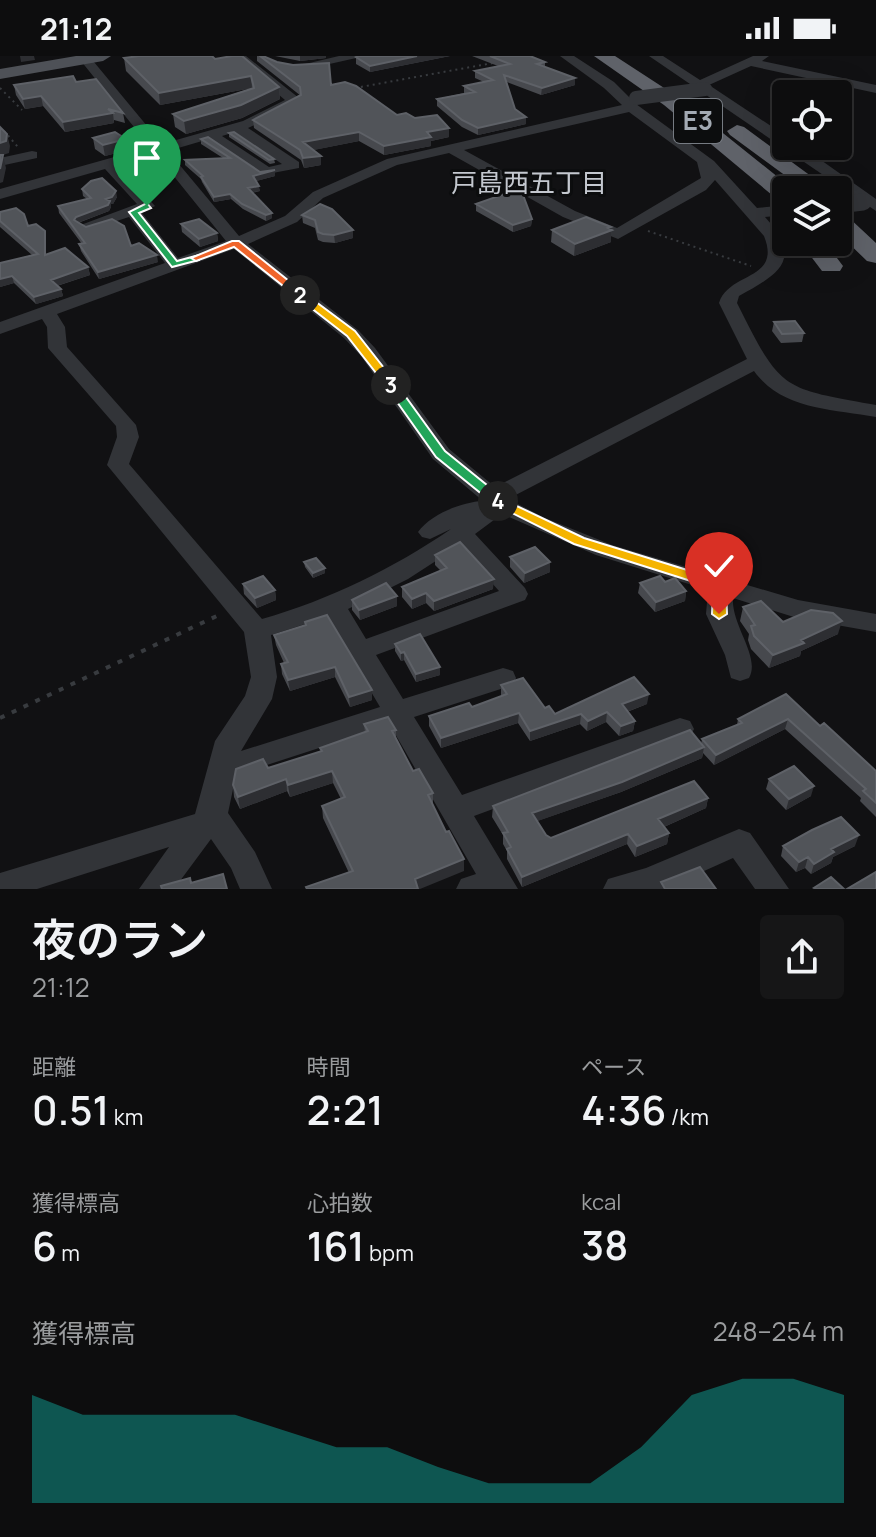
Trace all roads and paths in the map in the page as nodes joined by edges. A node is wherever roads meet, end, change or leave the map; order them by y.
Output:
1 (239, 56) edge
2 (359, 56) edge
3 (566, 56) edge
4 (603, 56) edge
5 (619, 56) edge
6 (655, 56) edge
7 (90, 57) edge
8 (757, 59) edge
9 (504, 60) edge
10 (283, 68) edge
11 (0, 74) edge
12 (0, 88) edge
13 (875, 88) edge
14 (349, 89) edge
15 (697, 91) junction
16 (630, 101) junction
17 (22, 110) edge
18 (237, 127) junction
19 (4, 131) edge
20 (772, 134) edge
21 (250, 136) junction
22 (216, 139) junction
23 (158, 149) junction
24 (452, 149) junction
25 (26, 152) joint
26 (811, 160) edge
27 (704, 161) junction
28 (0, 162) edge
29 (108, 164) junction
30 (751, 165) junction
31 (788, 176) edge
32 (801, 176) edge
33 (876, 182) edge
34 (772, 183) edge
35 (0, 194) edge
36 (868, 201) edge
37 (772, 207) edge
38 (772, 210) edge
39 (133, 212) junction
40 (852, 216) edge
41 (86, 226) edge
42 (633, 226) junction
43 (852, 233) edge
44 (876, 235) edge
45 (236, 243) junction
46 (852, 255) edge
47 (776, 256) edge
48 (823, 256) edge
49 (876, 256) edge
50 (175, 265) junction
51 (831, 266) dead end
52 (767, 271) junction
53 (876, 277) edge
54 (47, 312) junction
55 (0, 328) edge
56 (758, 361) junction
57 (876, 411) edge
58 (496, 503) junction
59 (430, 532) dead end
60 (461, 534) junction
61 (721, 586) junction
62 (333, 605) junction
63 (237, 607) junction
64 (876, 623) edge
65 (257, 630) junction
66 (360, 651) junction
67 (740, 671) dead end
68 (503, 678) dead end
69 (398, 714) junction
70 (0, 718) edge
71 (680, 729) dead end
72 (223, 768) junction
73 (455, 810) junction
74 (209, 819) junction
75 (490, 886) edge
76 (0, 887) edge
77 (155, 889) edge
78 (256, 889) edge
79 (619, 889) edge
80 (773, 889) edge

1 - 18 street
2 - 10 street
3 - 16 street
4 - 30 highway, E3
5 - 15 highway, E3
6 - 15 street
7 - 11 main road
7 - 23 street
8 - 13 street
8 - 15 street
9 - 14 path
12 - 17 path
15 - 16 street, bridge
15 - 20 street
15 - 31 highway, E3
15 - 32 highway
16 - 24 street
16 - 27 street
18 - 21 street
18 - 22 street
19 - 25 path
21 - 22 street
21 - 22 street
22 - 23 street
23 - 29 street
23 - 45 street
24 - 42 street
24 - 45 street
25 - 28 street
26 - 36 street
27 - 38 street
27 - 42 street
29 - 35 street
29 - 39 street
30 - 34 highway, E3
30 - 37 highway
33 - 36 street
39 - 41 street
39 - 50 street
40 - 44 highway
42 - 52 path
43 - 49 highway
45 - 50 street
45 - 58 street
46 - 53 highway
47 - 52 street
48 - 51 highway
50 - 54 street
52 - 56 street
54 - 55 street
54 - 63 street
56 - 57 street
56 - 58 street
58 - 59 street
58 - 60 street
58 - 61 street
60 - 62 street
60 - 66 street
61 - 64 street
61 - 67 street
62 - 65 street
62 - 66 street
63 - 65 street
63 - 70 path
65 - 72 street
66 - 69 street
68 - 69 street
69 - 72 street
69 - 73 street
71 - 73 street
72 - 74 street
73 - 75 street
74 - 76 street
74 - 77 street
74 - 78 street
79 - 80 street

